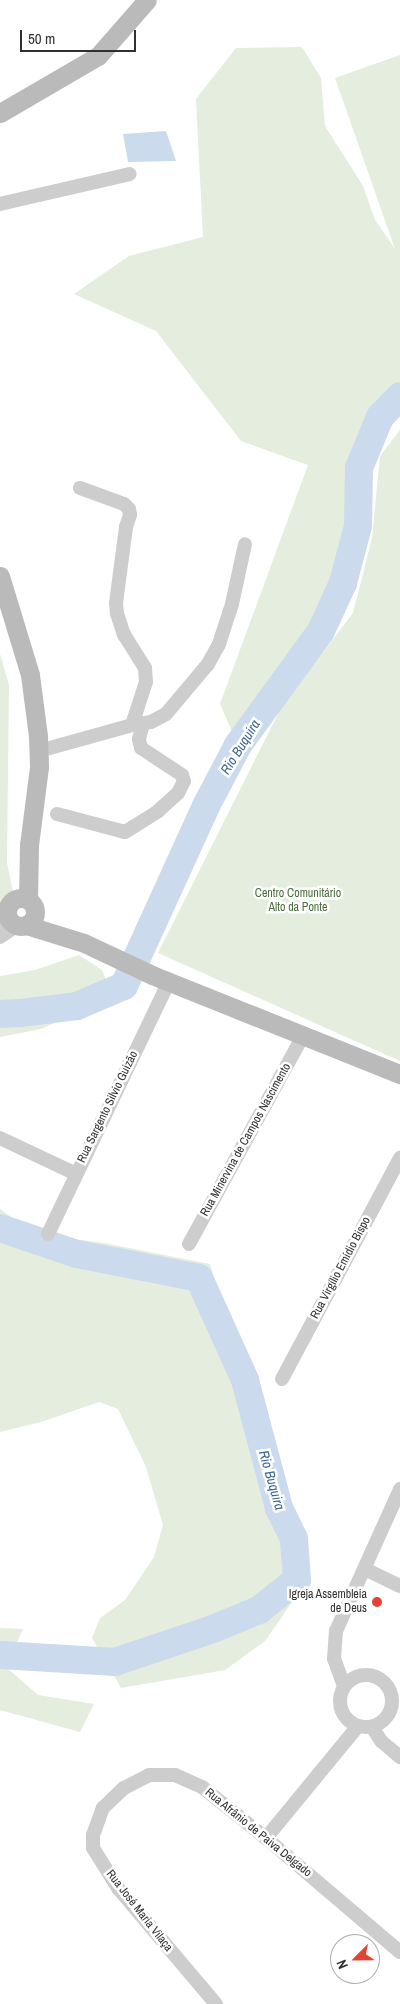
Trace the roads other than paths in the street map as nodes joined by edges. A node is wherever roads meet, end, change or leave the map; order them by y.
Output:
1 (147, 0) edge
2 (0, 113) edge
3 (130, 174) dead end
4 (0, 204) edge
5 (80, 488) dead end
6 (245, 544) dead end
7 (0, 576) edge
8 (137, 724) junction
9 (39, 751) junction
10 (57, 814) dead end
11 (18, 914) edge
12 (0, 937) edge
13 (161, 978) junction
14 (303, 1036) junction
15 (400, 1074) edge
16 (0, 1138) edge
17 (400, 1158) edge
18 (76, 1174) junction
19 (48, 1234) dead end
20 (189, 1244) dead end
21 (282, 1379) dead end
22 (400, 1489) edge
23 (365, 1569) junction
24 (400, 1586) edge
25 (344, 1686) junction
26 (394, 1686) edge
27 (358, 1726) junction
28 (372, 1727) junction
29 (400, 1757) edge
30 (103, 1808) joint
31 (266, 1838) junction
32 (400, 1952) edge
33 (216, 2004) edge

1 - 2 main road
3 - 4 street
5 - 8 street
6 - 8 street
7 - 9 main road
8 - 9 street
8 - 10 street
9 - 11 main road
11 - 12 street
11 - 13 main road
13 - 14 main road
13 - 18 street, Rua Sargento Silvio Guizão
14 - 15 main road
14 - 20 street, Rua Minervina de Campos Nascimento
16 - 18 street
17 - 21 street, Rua Virgílio Emídio Bispo
18 - 19 street, Rua Sargento Silvio Guizão
22 - 23 street
23 - 24 street
23 - 25 street
25 - 26 street
25 - 27 street
26 - 28 street
27 - 28 street
27 - 31 street
28 - 29 street
30 - 31 street, Rua Afrânio de Paiva Delgado
30 - 33 street, Rua José Maria Vilaça
31 - 32 street, Rua Afrânio de Paiva Delgado

